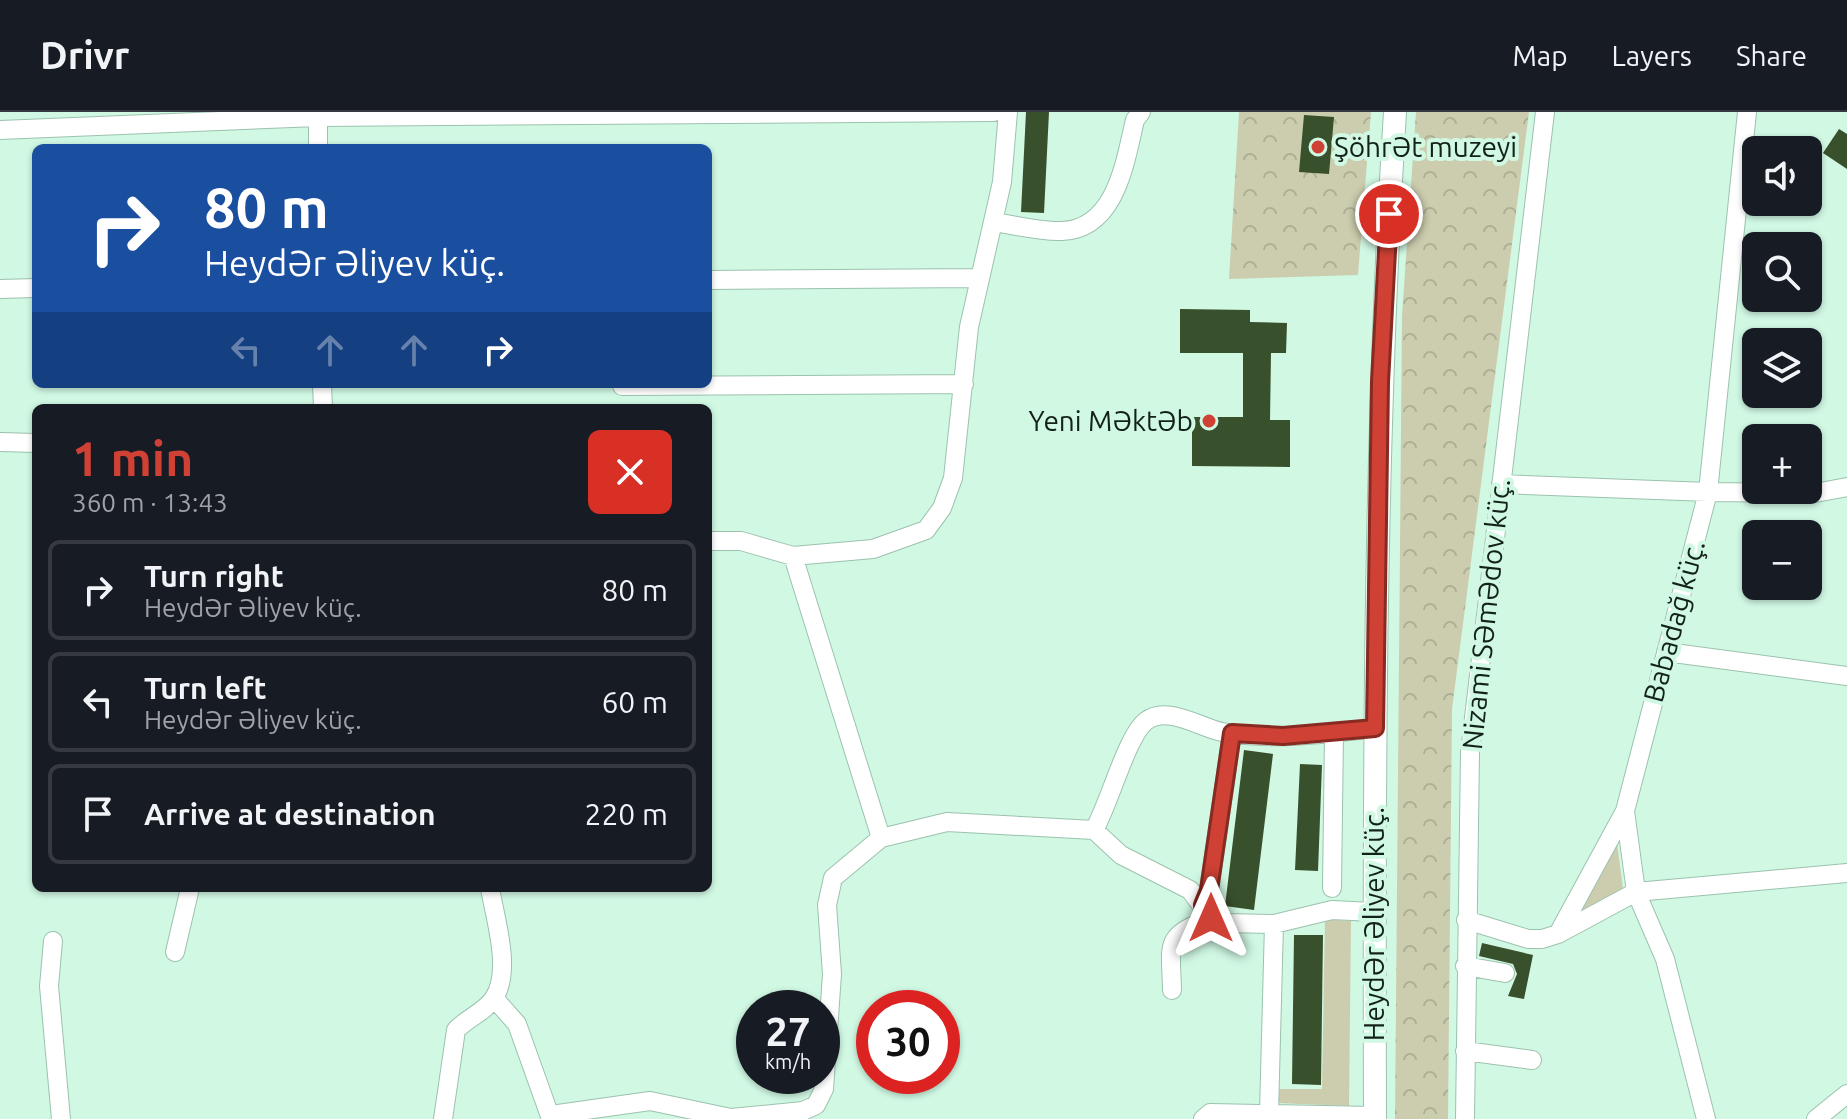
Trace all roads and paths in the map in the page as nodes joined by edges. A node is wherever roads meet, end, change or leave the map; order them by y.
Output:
1 (994, 112) edge
2 (1008, 112) edge
3 (1141, 112) edge
4 (1395, 112) edge
5 (1545, 112) edge
6 (1747, 112) edge
7 (318, 114) edge
8 (0, 130) edge
9 (318, 144) edge
10 (993, 222) junction
11 (978, 278) junction
12 (712, 280) edge
13 (32, 288) edge
14 (0, 289) edge
15 (964, 384) junction
16 (712, 385) edge
17 (0, 442) edge
18 (32, 443) edge
19 (1501, 484) junction
20 (1847, 487) edge
21 (1708, 492) junction
22 (712, 541) edge
23 (793, 556) junction
24 (1666, 652) junction
25 (1847, 676) edge
26 (1375, 728) junction
27 (1232, 733) junction
28 (1334, 733) junction
29 (1625, 811) junction
30 (1094, 830) junction
31 (881, 838) junction
32 (1847, 873) edge
33 (1332, 888) dead end
34 (189, 892) edge
35 (491, 892) edge
36 (1636, 892) junction
37 (1207, 912) junction
38 (1373, 912) junction
39 (1466, 920) junction
40 (1274, 924) junction
41 (1558, 934) junction
42 (53, 941) dead end
43 (175, 952) dead end
44 (1465, 966) junction
45 (1505, 973) dead end
46 (1172, 990) dead end
47 (494, 998) junction
48 (1465, 1051) junction
49 (1532, 1060) dead end
50 (1846, 1097) edge
51 (1269, 1113) junction
52 (551, 1117) edge
53 (1375, 1118) edge
54 (61, 1119) edge
55 (443, 1119) edge
56 (1203, 1119) edge
57 (1465, 1119) edge
58 (1706, 1119) edge
59 (1816, 1119) edge

1 - 7 street
2 - 10 street
3 - 10 street
4 - 26 main road, Heydər Əliyev küç.
5 - 19 street, Nizami Səmədov küç.
6 - 21 street, Babadağ küç.
7 - 8 street
7 - 9 street
10 - 11 street
11 - 12 street
11 - 15 street
13 - 14 street
15 - 16 street
15 - 23 street
17 - 18 street
19 - 21 street
19 - 39 street, Nizami Səmədov küç.
20 - 21 street
21 - 24 street, Babadağ küç.
22 - 23 street
23 - 31 street
24 - 25 street
24 - 29 street, Babadağ küç.
26 - 28 street
26 - 38 main road, Heydər Əliyev küç.
27 - 28 street
27 - 30 street
27 - 37 street
28 - 33 street
29 - 36 street, Babadağ küç.
29 - 41 street
30 - 31 street
30 - 37 street
31 - 52 street
32 - 36 street
34 - 43 street
35 - 47 street
36 - 41 street
36 - 58 street, Babadağ küç.
37 - 40 street
37 - 46 street
38 - 40 street
38 - 53 main road, Heydər Əliyev küç.
39 - 41 street
39 - 44 street, Nizami Səmədov küç.
40 - 51 street
42 - 54 street
44 - 45 street
44 - 48 street, Nizami Səmədov küç.
47 - 52 street
47 - 55 street
48 - 49 street
48 - 57 street, Nizami Səmədov küç.
50 - 59 street
51 - 53 street
51 - 56 street

